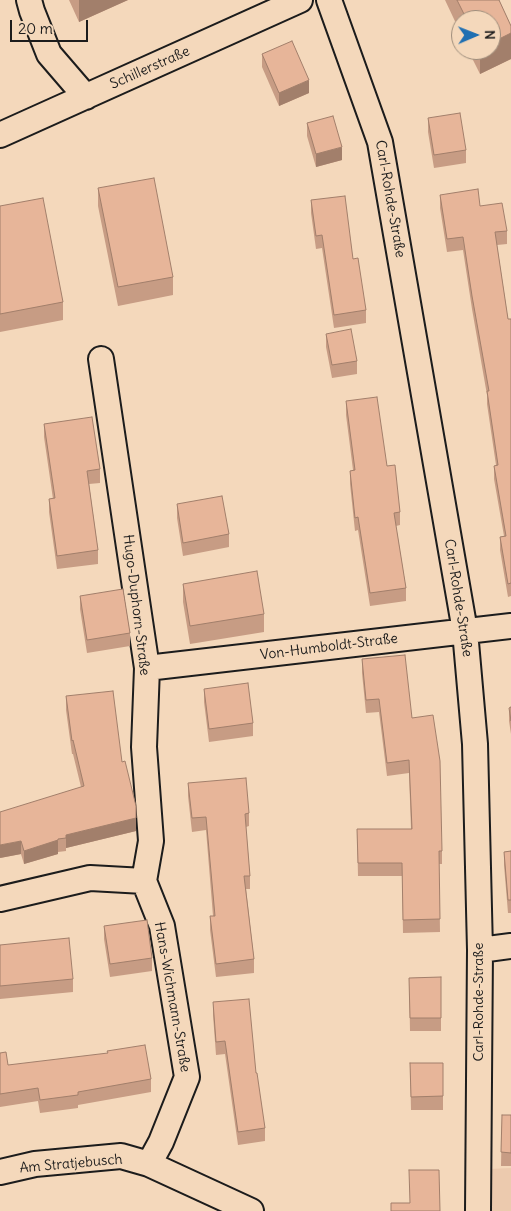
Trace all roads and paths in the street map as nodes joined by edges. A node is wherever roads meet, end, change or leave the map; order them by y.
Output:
1 (29, 0) edge
2 (300, 0) edge
3 (329, 0) edge
4 (86, 97) junction
5 (0, 135) edge
6 (102, 359) dead end
7 (511, 626) edge
8 (465, 631) junction
9 (147, 668) junction
10 (144, 881) junction
11 (0, 899) edge
12 (511, 946) edge
13 (480, 950) junction
14 (149, 1164) junction
15 (0, 1172) edge
16 (251, 1211) edge
17 (478, 1211) edge

1 - 4 street
2 - 4 street, Schillerstraße
3 - 8 street, Carl-Rohde-Straße
4 - 5 street, Schillerstraße
6 - 9 street, Hugo-Duphorn-Straße
7 - 8 street, Von-Humboldt-Straße
8 - 9 street, Von-Humboldt-Straße
8 - 13 street, Carl-Rohde-Straße
9 - 10 street, Hugo-Duphorn-Straße
10 - 11 street
10 - 14 street, Hans-Wichmann-Straße
12 - 13 street
13 - 17 street, Carl-Rohde-Straße
14 - 15 street, Am Stratjebusch
14 - 16 street, Am Stratjebusch

